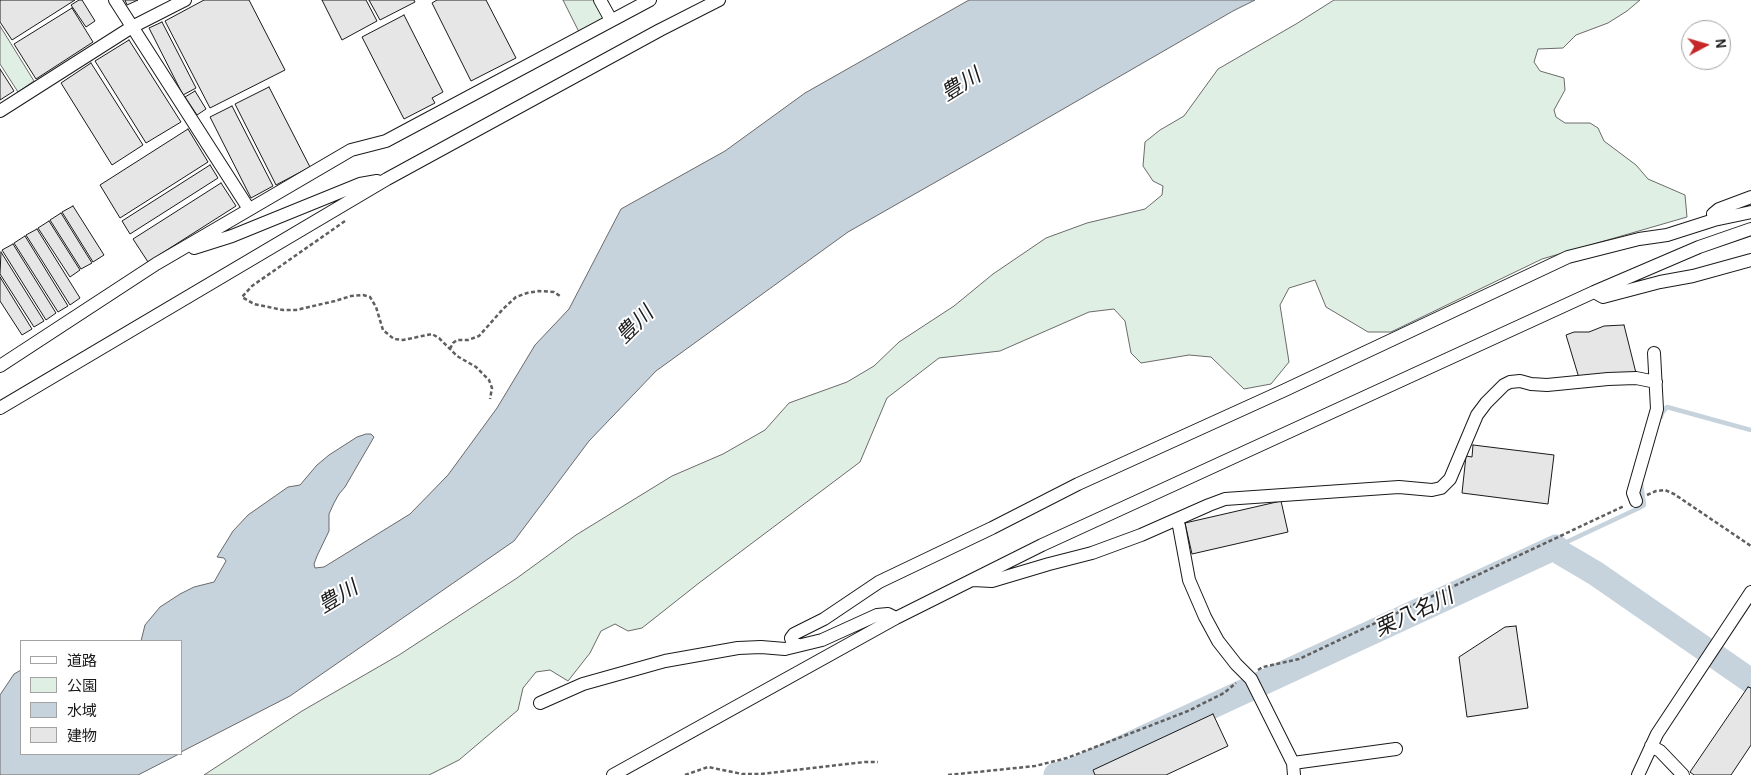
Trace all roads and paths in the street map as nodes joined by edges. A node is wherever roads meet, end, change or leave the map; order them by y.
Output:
1 (115, 0) edge
2 (185, 0) edge
3 (600, 0) edge
4 (650, 0) edge
5 (719, 0) edge
6 (611, 20) junction
7 (132, 27) junction
8 (0, 111) edge
9 (387, 179) junction
10 (1751, 197) edge
11 (248, 209) junction
12 (1751, 212) edge
13 (352, 216) dead end
14 (1714, 220) junction
15 (1751, 229) edge
16 (175, 254) junction
17 (1751, 260) edge
18 (1594, 292) junction
19 (560, 296) dead end
20 (450, 349) junction
21 (1654, 353) dead end
22 (0, 366) edge
23 (1656, 382) junction
24 (490, 399) dead end
25 (0, 408) edge
26 (1636, 501) junction
27 (1176, 521) junction
28 (1751, 546) edge
29 (970, 580) junction
30 (1751, 592) edge
31 (896, 618) junction
32 (798, 645) junction
33 (1250, 677) junction
34 (540, 703) dead end
35 (1651, 746) junction
36 (1396, 749) dead end
37 (878, 762) dead end
38 (1294, 769) edge
39 (613, 775) edge
40 (685, 775) edge
41 (948, 775) edge
42 (1638, 775) edge
43 (1683, 775) edge

1 - 7 street
2 - 7 street
3 - 6 street
4 - 6 street
5 - 9 street
6 - 11 street
7 - 8 street
7 - 11 street
9 - 16 street
9 - 25 street
10 - 14 street
11 - 16 street
12 - 14 street
13 - 20 path
14 - 32 street
15 - 18 street
16 - 22 street
17 - 18 street
18 - 29 street
19 - 20 path
20 - 24 path
21 - 23 street
23 - 26 street
23 - 27 street
26 - 28 path
26 - 33 path
27 - 29 street
27 - 33 street
29 - 31 street
30 - 35 street
31 - 32 street
31 - 39 street
32 - 34 street
33 - 38 street
33 - 41 path
35 - 42 street
35 - 43 street
36 - 38 street
37 - 40 path

